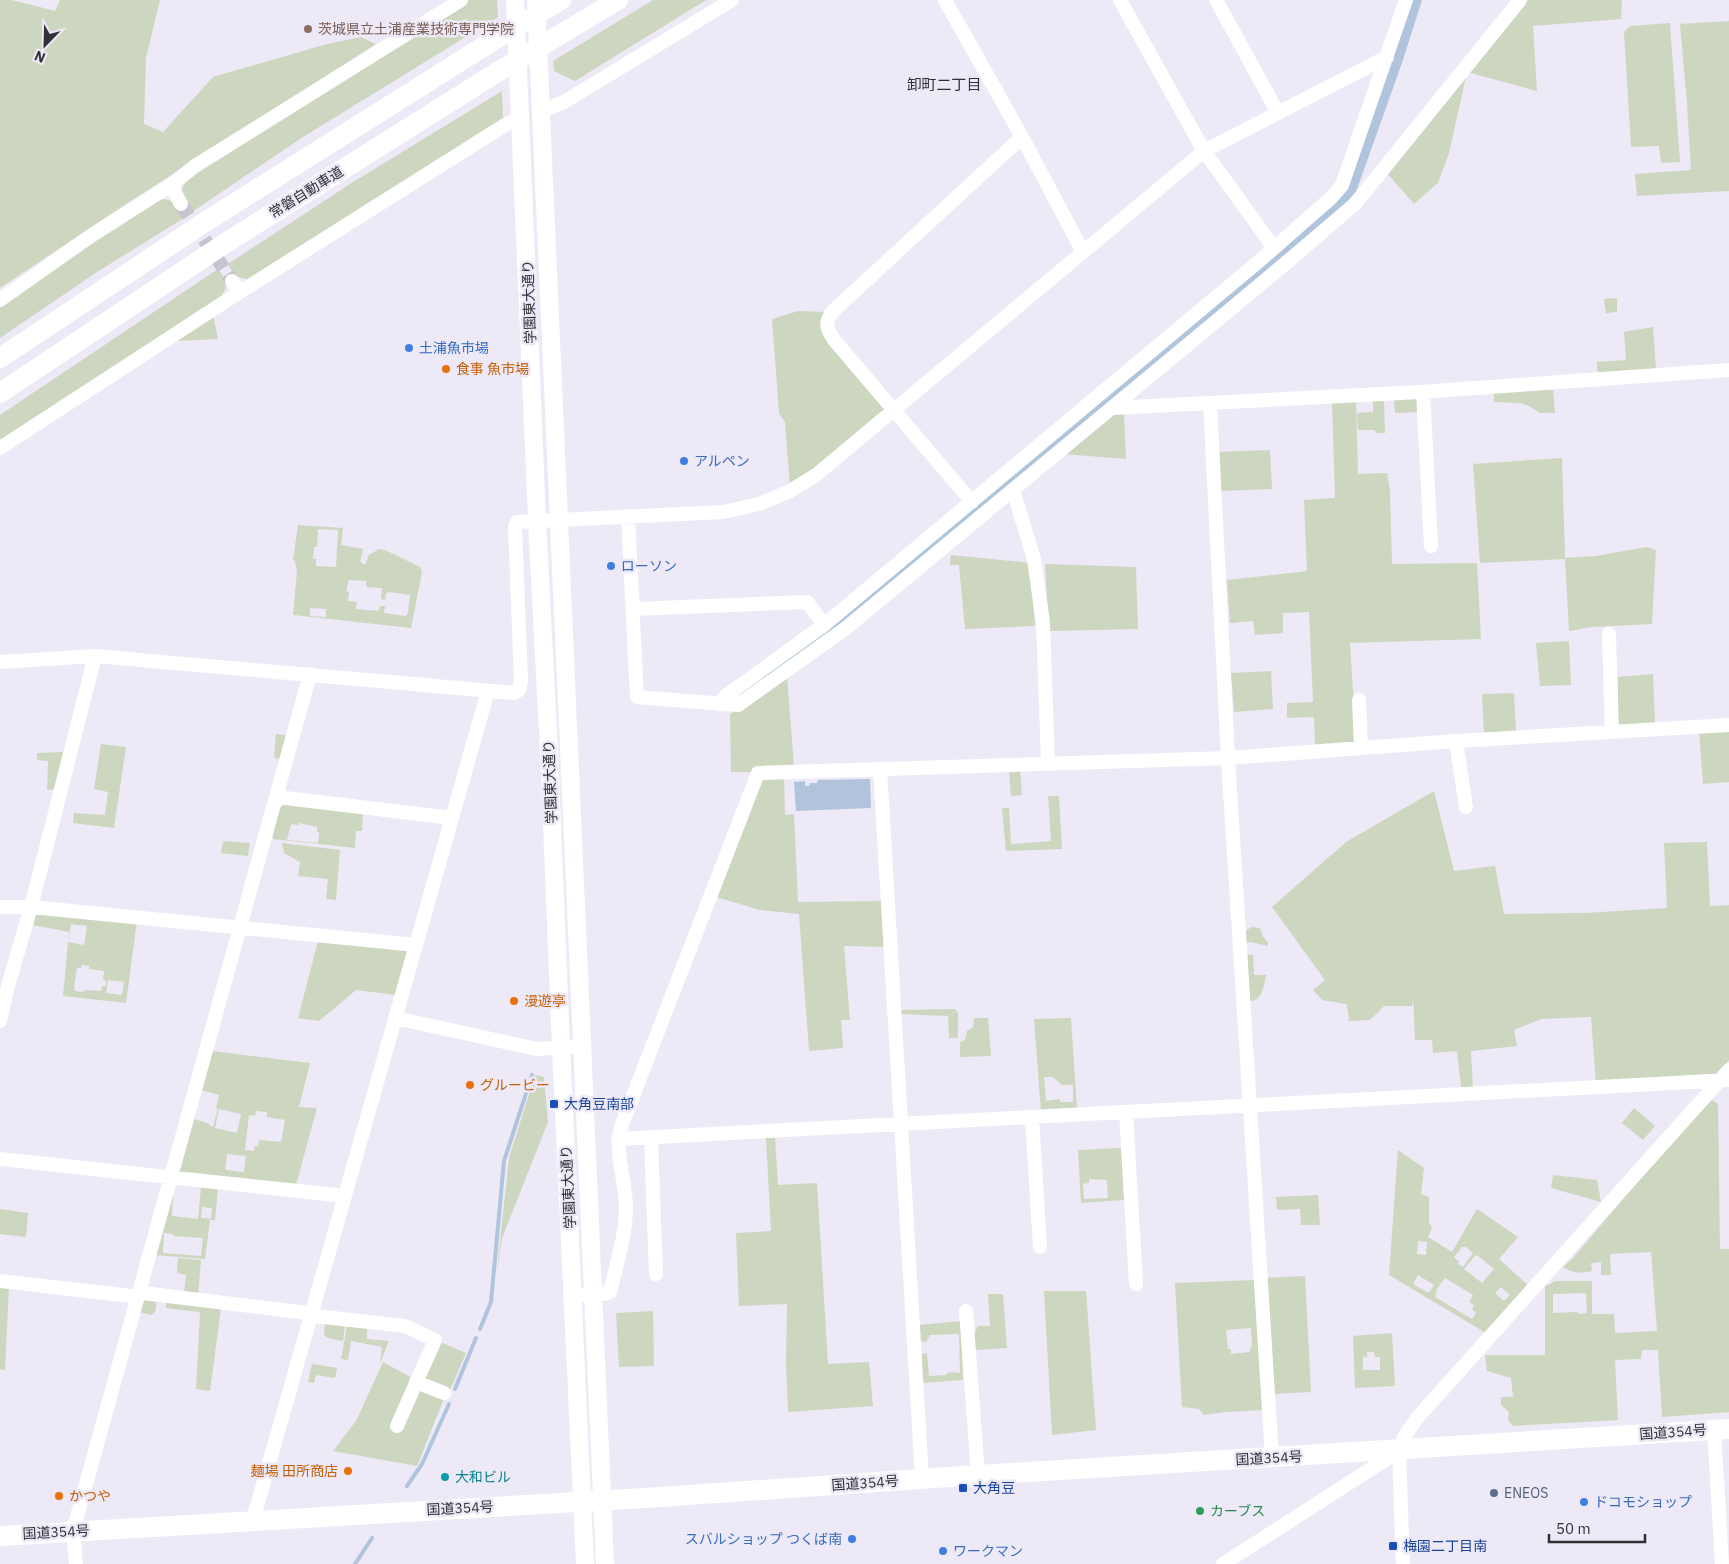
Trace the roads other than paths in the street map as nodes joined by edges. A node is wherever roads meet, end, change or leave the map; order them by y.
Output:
1 (461, 0) edge
2 (515, 0) edge
3 (536, 0) edge
4 (618, 0) edge
5 (732, 0) edge
6 (945, 0) edge
7 (1120, 0) edge
8 (1216, 0) edge
9 (1406, 0) edge
10 (1520, 0) edge
11 (558, 2) edge
12 (1387, 57) junction
13 (540, 112) junction
14 (1278, 113) junction
15 (521, 118) junction
16 (1022, 137) junction
17 (1204, 151) junction
18 (170, 185) junction
19 (181, 204) tunnel mouth
20 (1274, 248) junction
21 (1083, 252) junction
22 (0, 300) edge
23 (552, 333) junction
24 (530, 334) junction
25 (0, 358) edge
26 (1729, 370) edge
27 (1423, 392) junction
28 (0, 393) edge
29 (1210, 403) junction
30 (1112, 408) junction
31 (893, 412) junction
32 (0, 448) edge
33 (1013, 490) junction
34 (972, 502) junction
35 (628, 516) junction
36 (537, 520) junction
37 (558, 520) junction
38 (1431, 546) dead end
39 (633, 609) junction
40 (824, 625) junction
41 (1609, 634) dead end
42 (95, 656) junction
43 (0, 662) edge
44 (310, 674) junction
45 (488, 691) junction
46 (1359, 700) dead end
47 (719, 704) junction
48 (1729, 725) edge
49 (1612, 732) junction
50 (1456, 741) junction
51 (1361, 748) junction
52 (1228, 758) junction
53 (1048, 763) junction
54 (880, 769) junction
55 (277, 797) junction
56 (1466, 807) dead end
57 (452, 818) junction
58 (32, 906) junction
59 (0, 907) edge
60 (241, 927) junction
61 (416, 944) junction
62 (395, 1018) junction
63 (0, 1021) edge
64 (581, 1046) junction
65 (561, 1047) junction
66 (1729, 1070) edge
67 (1724, 1081) edge
68 (1250, 1106) junction
69 (1126, 1112) junction
70 (1032, 1117) junction
71 (902, 1124) junction
72 (651, 1138) junction
73 (618, 1139) junction
74 (0, 1159) edge
75 (170, 1177) junction
76 (345, 1196) junction
77 (1040, 1247) dead end
78 (656, 1274) dead end
79 (0, 1281) edge
80 (1136, 1284) dead end
81 (137, 1295) junction
82 (593, 1295) junction
83 (573, 1296) junction
84 (966, 1311) dead end
85 (312, 1315) junction
86 (416, 1382) junction
87 (444, 1393) dead end
88 (397, 1426) dead end
89 (1722, 1429) edge
90 (1400, 1450) junction
91 (1272, 1458) junction
92 (978, 1476) junction
93 (922, 1480) junction
94 (603, 1500) junction
95 (582, 1502) junction
96 (253, 1520) junction
97 (72, 1531) junction
98 (0, 1536) edge
99 (76, 1564) edge
100 (585, 1564) edge
101 (605, 1564) edge
102 (1223, 1564) edge
103 (1402, 1564) edge
104 (1722, 1564) edge

1 - 18 street
2 - 15 main road, 学園東大通り
3 - 13 main road, 学園東大通り
4 - 28 highway, 常磐自動車道
5 - 13 street
6 - 16 street
7 - 17 street
8 - 14 street
9 - 12 street
10 - 30 street
11 - 25 highway, 常磐自動車道
12 - 14 street
12 - 20 street
13 - 23 main road, 学園東大通り
14 - 17 street
15 - 24 main road, 学園東大通り
15 - 32 street
16 - 21 street
16 - 31 street
17 - 20 street
17 - 21 street
18 - 19 street
18 - 22 street
20 - 34 street
21 - 31 street
23 - 24 street
23 - 37 main road, 学園東大通り
24 - 36 main road, 学園東大通り
26 - 27 street
27 - 29 street
27 - 38 street
29 - 30 street
29 - 52 street
30 - 33 street
31 - 34 street
31 - 35 street
33 - 47 street
33 - 53 street
34 - 40 street
35 - 37 street
35 - 39 street
36 - 37 street
36 - 45 street
36 - 65 main road, 学園東大通り
37 - 64 main road, 学園東大通り
39 - 40 street
39 - 47 street
40 - 47 street
41 - 49 street
42 - 43 street
42 - 44 street
42 - 58 street
44 - 45 street
44 - 55 street
45 - 57 street
46 - 51 street
48 - 49 street
49 - 50 street
50 - 51 street
50 - 56 street
51 - 52 street
52 - 53 street
52 - 68 street
53 - 54 street
54 - 71 street
54 - 73 street
55 - 57 street
55 - 60 street
57 - 61 street
58 - 59 street
58 - 60 street
58 - 63 street
60 - 61 street
60 - 75 street
61 - 62 street
62 - 65 street
62 - 76 street
64 - 65 street
64 - 82 main road, 学園東大通り
65 - 83 main road, 学園東大通り
66 - 67 street
67 - 68 street
67 - 90 street
68 - 69 street
68 - 91 street
69 - 70 street
69 - 80 street
70 - 71 street
70 - 77 street
71 - 72 street
71 - 93 street
72 - 73 street
72 - 78 street
73 - 82 street
74 - 75 street
75 - 76 street
75 - 81 street
76 - 85 street
79 - 81 street
81 - 85 street
81 - 97 street
82 - 83 street
82 - 94 main road, 学園東大通り
83 - 95 main road, 学園東大通り
84 - 92 street
85 - 86 street
85 - 96 street
86 - 87 street
86 - 88 street
89 - 90 highway, 国道354号
89 - 104 street
90 - 91 highway, 国道354号
90 - 102 street
90 - 103 street
91 - 92 highway, 国道354号
92 - 93 highway, 国道354号
93 - 94 highway, 国道354号
94 - 95 highway, 国道354号
94 - 101 main road, 学園東大通り
95 - 96 highway, 国道354号
95 - 100 main road, 学園東大通り
96 - 97 highway, 国道354号
97 - 98 highway, 国道354号
97 - 99 street

